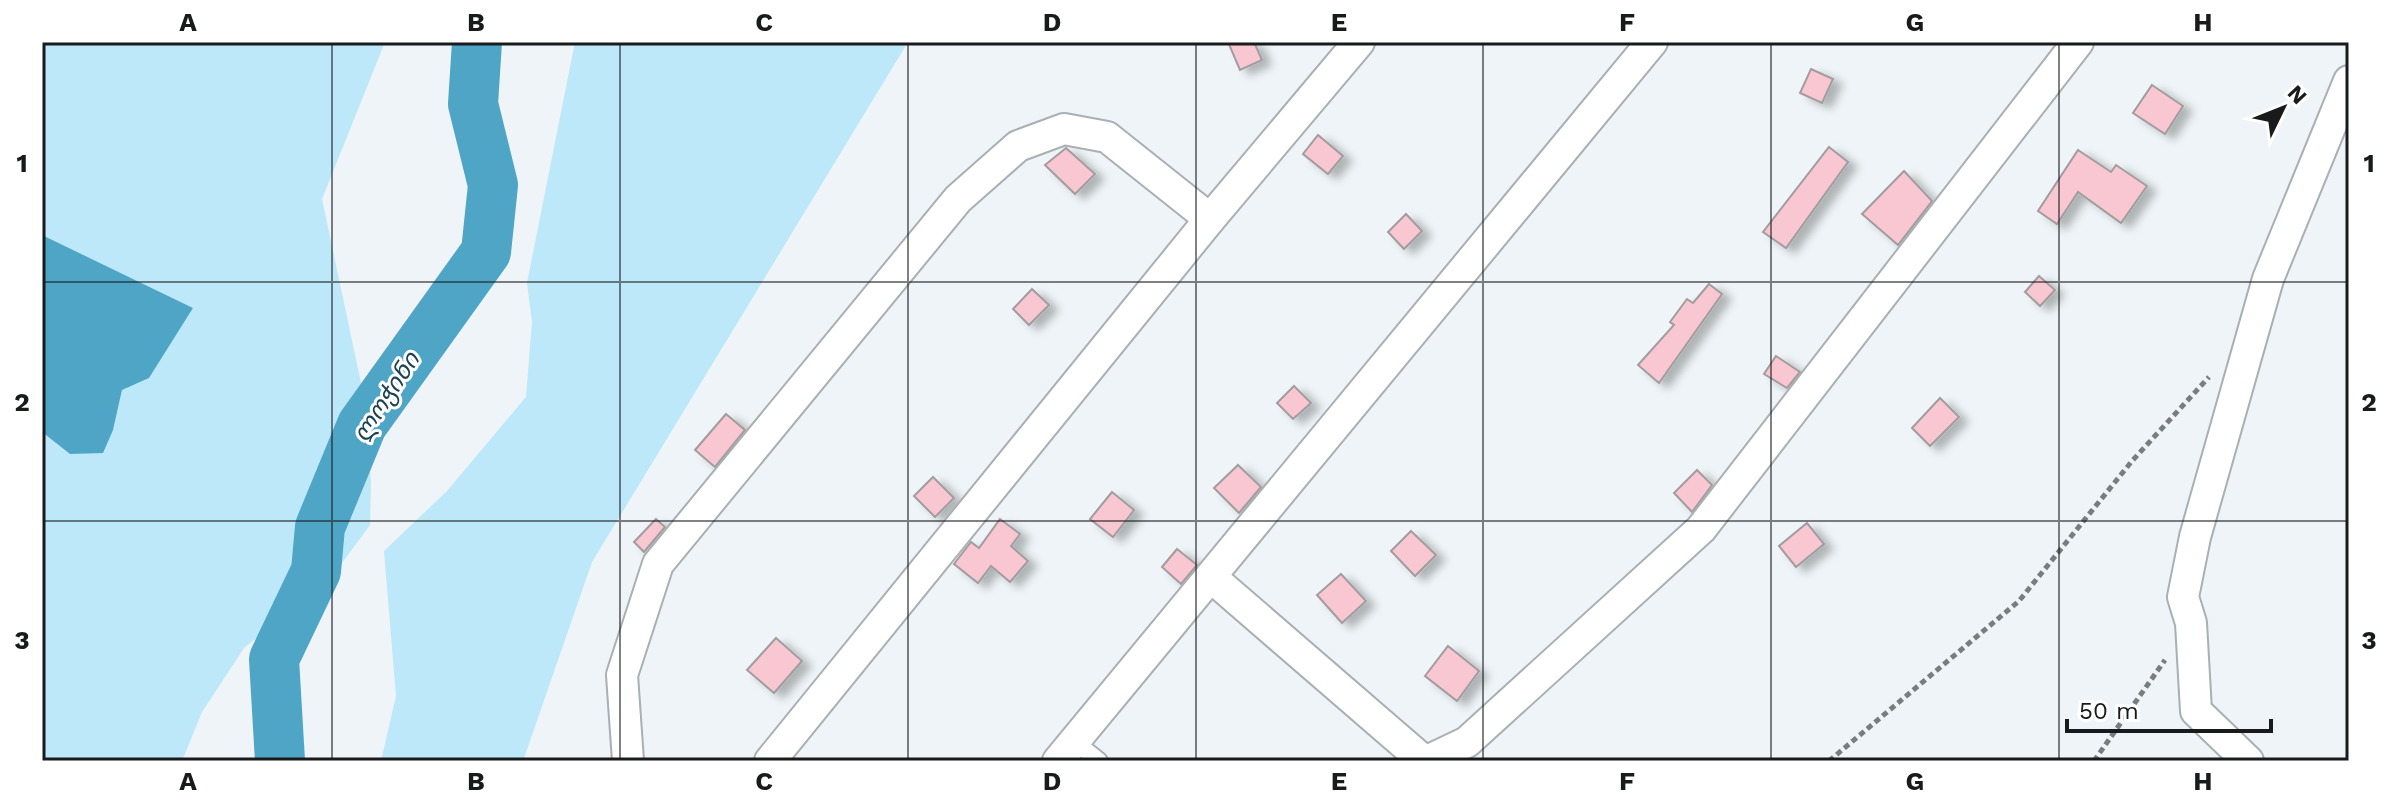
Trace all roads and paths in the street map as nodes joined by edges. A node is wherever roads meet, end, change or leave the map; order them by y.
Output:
1 (1359, 42) edge
2 (1652, 42) edge
3 (2078, 42) edge
4 (2349, 81) edge
5 (1210, 219) junction
6 (2213, 370) dead end
7 (1211, 577) junction
8 (2191, 623) junction
9 (1066, 751) edge
10 (628, 761) edge
11 (770, 761) edge
12 (1099, 761) edge
13 (1425, 761) edge
14 (1829, 761) edge
15 (2094, 761) edge
16 (2248, 761) edge

1 - 5 street
2 - 7 street
3 - 13 street
4 - 8 street
5 - 10 street
5 - 11 street
6 - 14 path
7 - 9 street
7 - 13 street
8 - 15 path
8 - 16 street
9 - 12 lane

